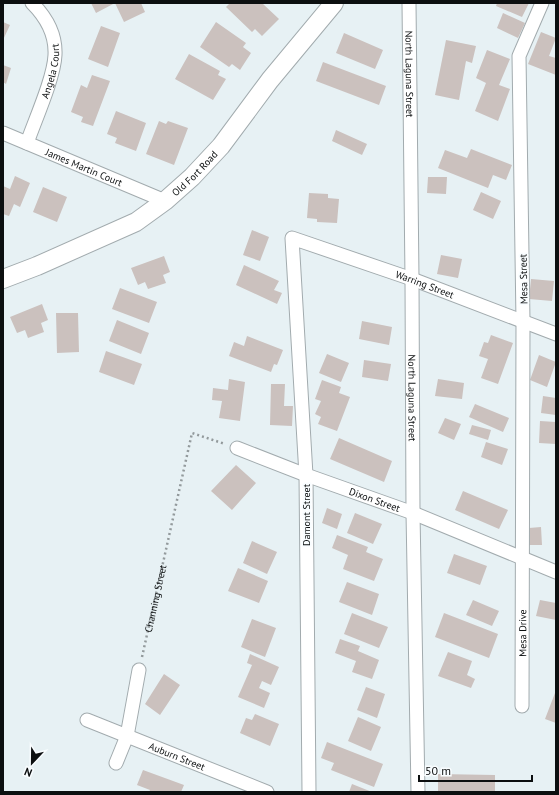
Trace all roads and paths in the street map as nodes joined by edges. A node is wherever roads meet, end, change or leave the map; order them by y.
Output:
1 (32, 3) edge
2 (334, 3) edge
3 (409, 3) edge
4 (542, 3) edge
5 (3, 133) edge
6 (27, 143) junction
7 (165, 201) junction
8 (292, 238) joint
9 (3, 279) edge
10 (412, 279) junction
11 (524, 321) junction
12 (556, 334) edge
13 (236, 448) joint
14 (306, 475) junction
15 (413, 513) junction
16 (524, 560) junction
17 (556, 572) edge
18 (139, 670) joint
19 (522, 706) dead end
20 (86, 720) dead end
21 (127, 736) junction
22 (116, 763) dead end
23 (267, 792) edge
24 (308, 792) edge
25 (418, 792) edge

1 - 6 street, Angela Court
2 - 7 street, Old Fort Road
3 - 10 street, North Laguna Street
4 - 11 street, Mesa Street
5 - 6 street, James Martin Court
6 - 7 street, James Martin Court
7 - 9 street, Old Fort Road
8 - 10 street, Warring Street
8 - 14 street, Damont Street
10 - 11 street, Warring Street
10 - 15 street, North Laguna Street
11 - 12 street, Warring Street
11 - 16 street, Mesa Street
13 - 14 street, Dixon Street
13 - 18 path, Channing Street
14 - 15 street, Dixon Street
14 - 24 street, Damont Street
15 - 16 street, Dixon Street
15 - 25 street, North Laguna Street
16 - 17 street, Dixon Street
16 - 19 street, Mesa Drive
18 - 21 street
20 - 21 street, Auburn Street
21 - 22 street
21 - 23 street, Auburn Street

